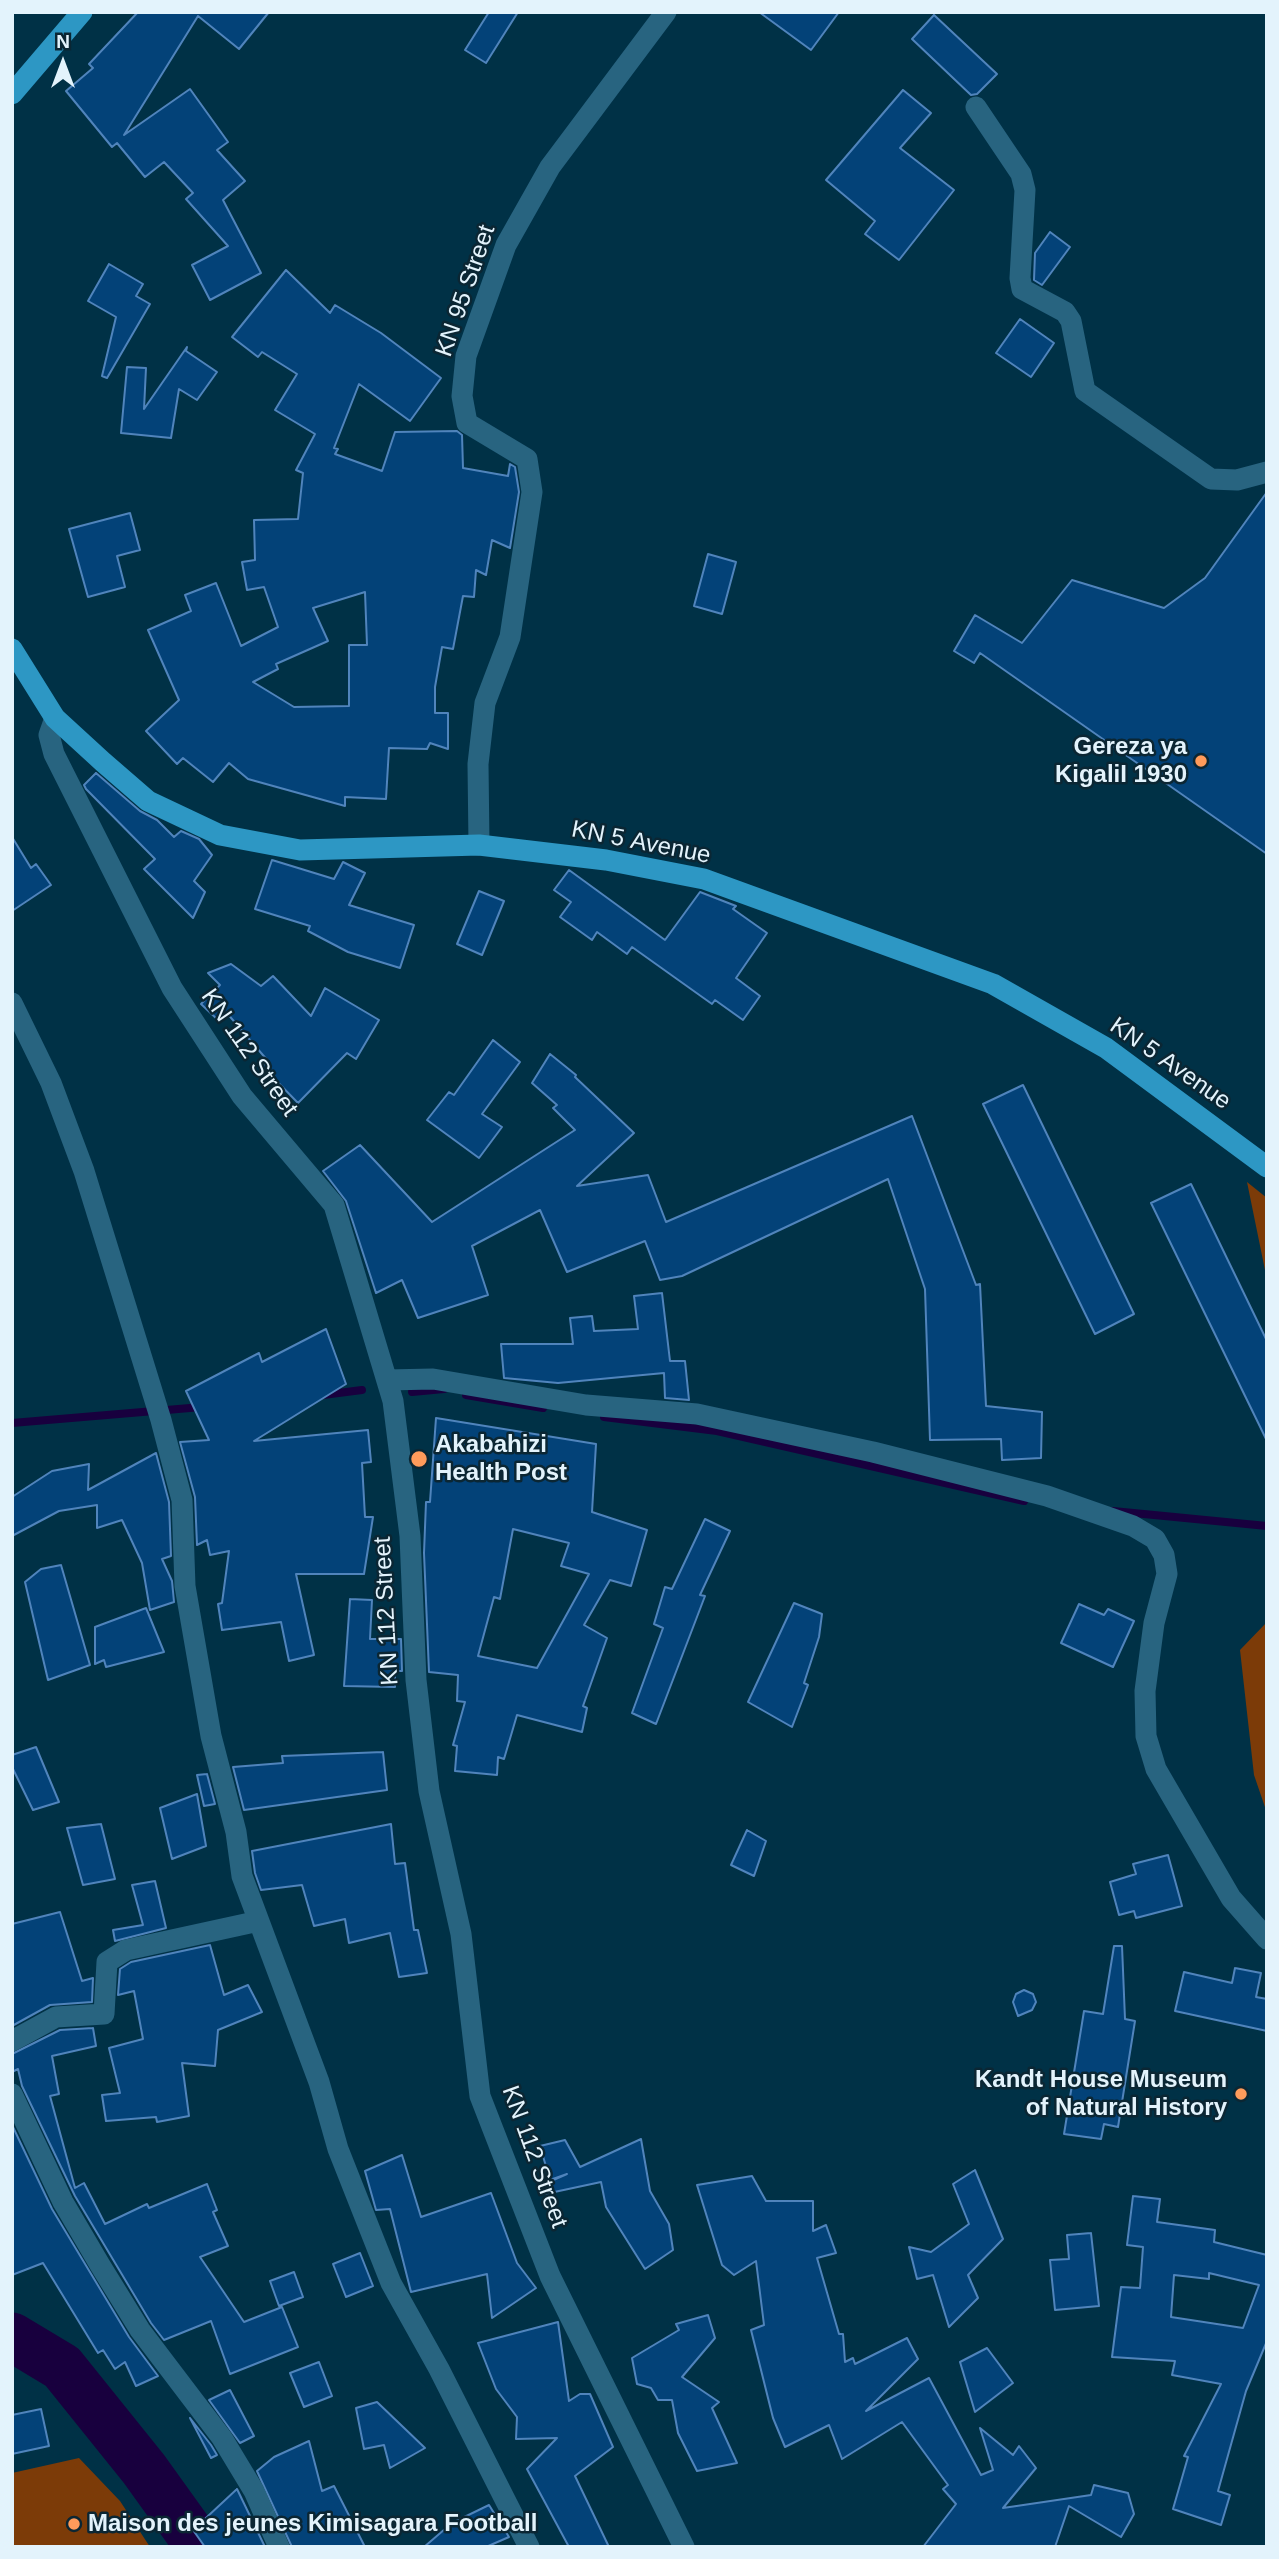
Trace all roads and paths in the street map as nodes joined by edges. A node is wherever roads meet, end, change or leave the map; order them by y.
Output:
1 (82, 12) edge
2 (666, 12) edge
3 (12, 94) edge
4 (976, 107) dead end
5 (1267, 472) edge
6 (12, 649) edge
7 (55, 718) junction
8 (479, 845) junction
9 (12, 1003) edge
10 (1267, 1167) edge
11 (387, 1380) junction
12 (259, 1921) junction
13 (1267, 1940) edge
14 (12, 2041) edge
15 (12, 2094) edge
16 (279, 2547) edge
17 (529, 2547) edge
18 (684, 2547) edge

1 - 3 main road
2 - 8 street, KN 95 Street
4 - 5 street
6 - 7 main road, KN 5 Avenue
7 - 8 main road, KN 5 Avenue
7 - 11 street, KN 112 Street
8 - 10 main road, KN 5 Avenue
9 - 12 street
11 - 13 street
11 - 18 street, KN 112 Street
12 - 14 street
12 - 17 street
15 - 16 street

